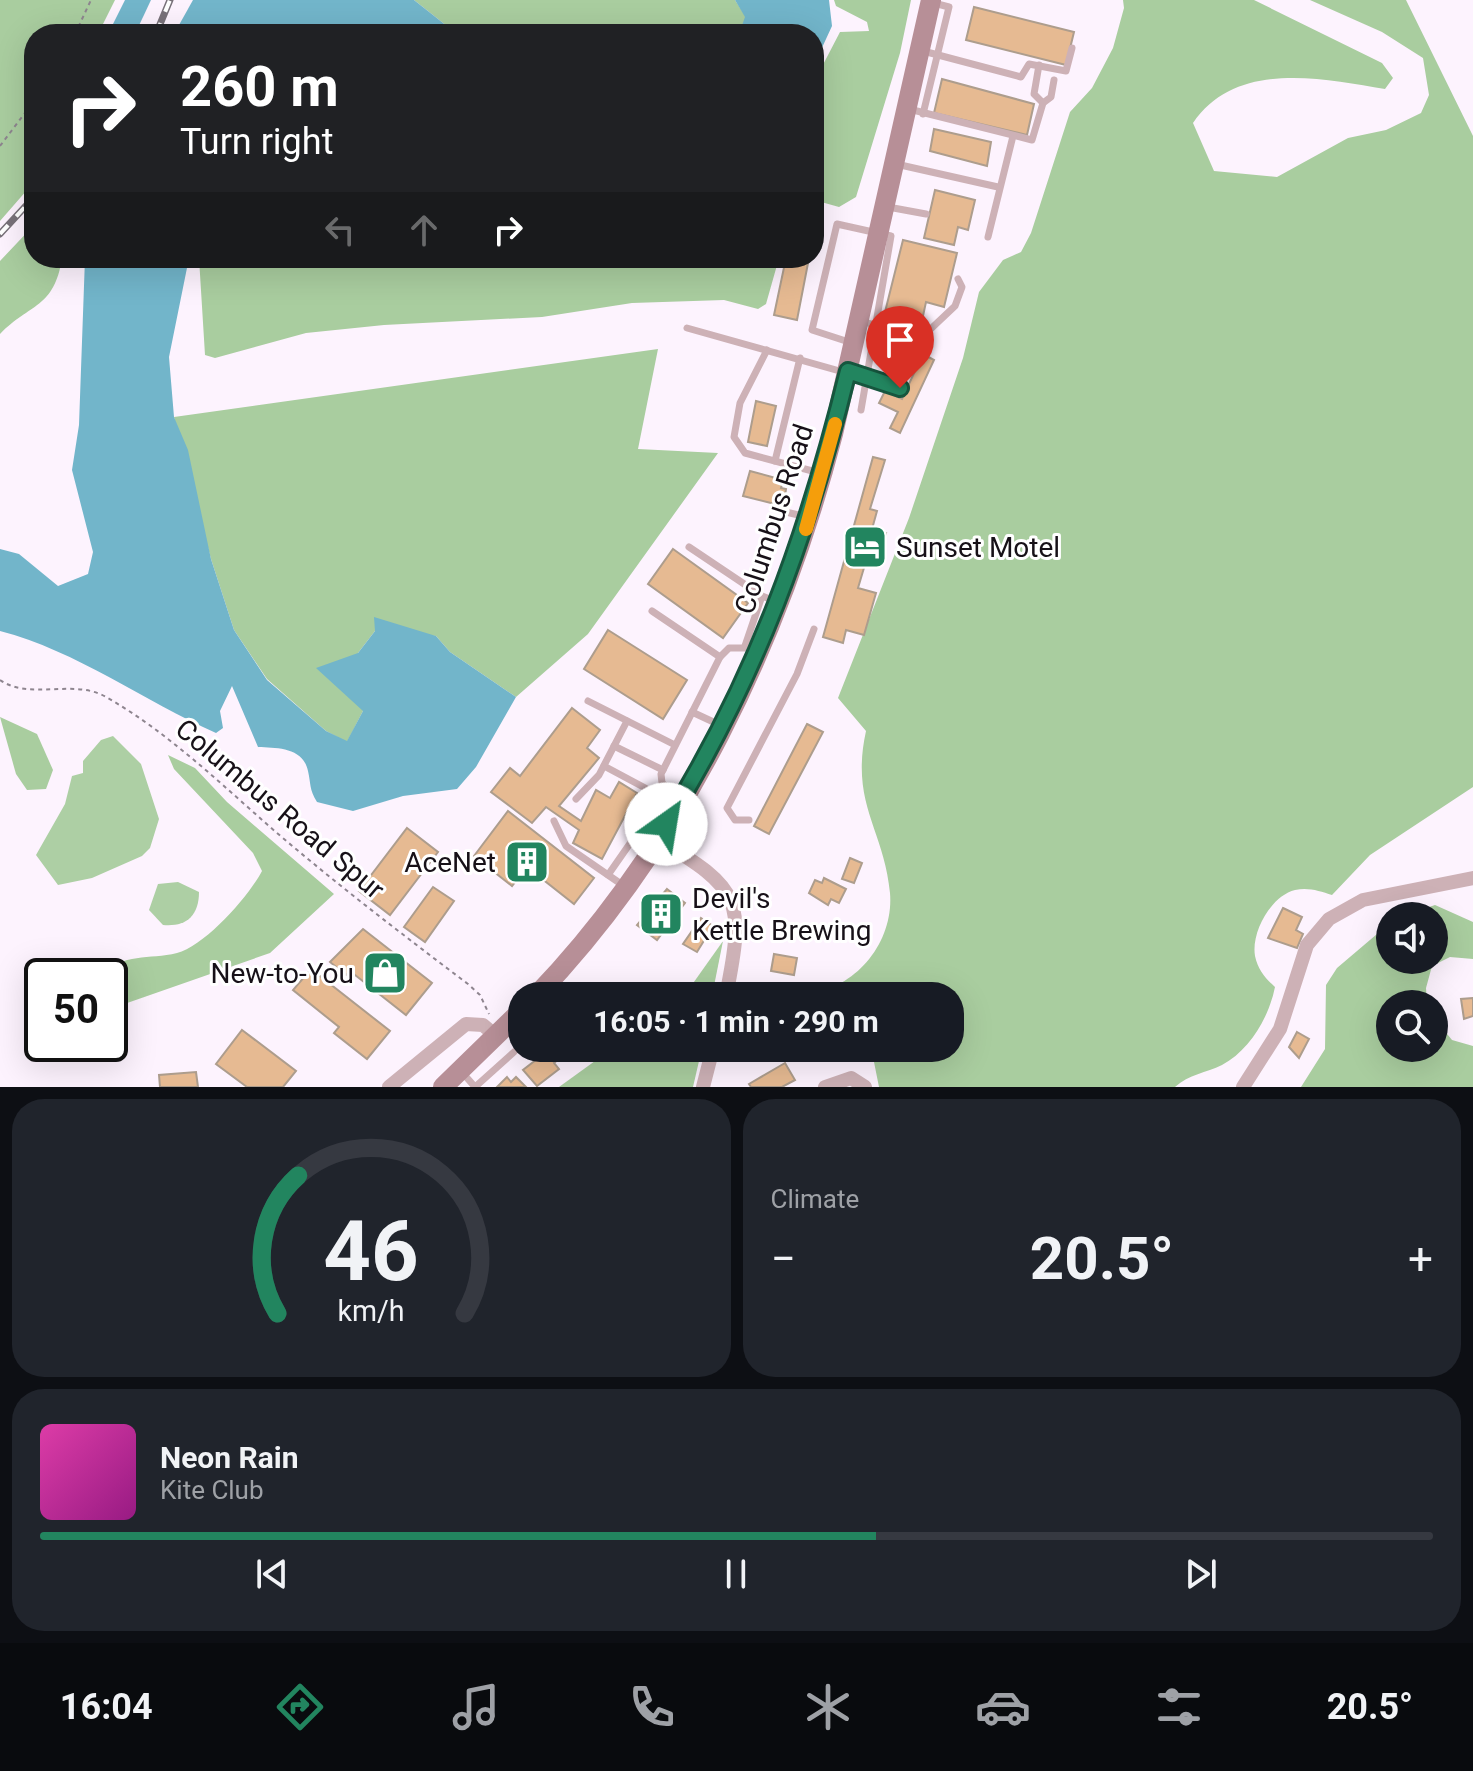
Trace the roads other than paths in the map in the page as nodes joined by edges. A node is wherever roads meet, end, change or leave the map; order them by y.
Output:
1 (931, 1) edge
2 (1072, 48) dead end
3 (929, 52) junction
4 (1039, 65) junction
5 (1054, 80) dead end
6 (1043, 103) junction
7 (915, 111) junction
8 (1013, 136) junction
9 (894, 164) junction
10 (998, 187) junction
11 (885, 206) junction
12 (926, 214) dead end
13 (880, 233) junction
14 (988, 237) dead end
15 (958, 279) dead end
16 (868, 323) junction
17 (687, 328) dead end
18 (919, 340) junction
19 (854, 343) junction
20 (767, 350) junction
21 (800, 358) junction
22 (858, 374) junction
23 (861, 410) dead end
24 (775, 461) junction
25 (822, 474) junction
26 (689, 547) dead end
27 (771, 599) junction
28 (652, 611) dead end
29 (814, 629) dead end
30 (752, 647) junction
31 (720, 657) junction
32 (588, 701) dead end
33 (692, 712) junction
34 (627, 721) junction
35 (722, 726) junction
36 (675, 745) junction
37 (614, 746) junction
38 (604, 766) junction
39 (663, 770) junction
40 (671, 795) junction
41 (576, 799) dead end
42 (749, 820) dead end
43 (554, 821) dead end
44 (657, 839) junction
45 (1473, 878) edge
46 (616, 881) junction
47 (546, 982) edge
48 (728, 982) edge
49 (508, 1025) edge
50 (501, 1033) junction
51 (508, 1057) edge
52 (709, 1062) edge
53 (461, 1071) junction
54 (389, 1087) edge
55 (444, 1087) edge
56 (703, 1087) edge
57 (825, 1087) edge
58 (865, 1087) edge
59 (1243, 1087) edge

1 - 3 main road, Columbus Road
2 - 4 lane
3 - 4 lane
3 - 7 main road, Columbus Road
4 - 6 lane
5 - 6 lane
6 - 8 lane
7 - 8 lane
7 - 9 main road, Columbus Road
8 - 10 lane
9 - 10 lane
9 - 11 main road, Columbus Road
10 - 14 lane
11 - 12 lane
11 - 13 main road, Columbus Road
13 - 16 main road, Columbus Road
13 - 19 lane
15 - 18 lane
16 - 18 lane
16 - 19 main road, Columbus Road
16 - 22 lane
17 - 20 lane
18 - 22 lane
19 - 22 main road, Columbus Road
20 - 21 lane
20 - 24 lane
21 - 22 lane
21 - 24 lane
22 - 23 lane
22 - 25 main road, Columbus Road
24 - 25 lane
25 - 27 main road, Columbus Road
26 - 27 lane
27 - 30 main road, Columbus Road
28 - 31 lane
29 - 42 lane
30 - 31 lane
30 - 35 main road, Columbus Road
31 - 33 lane
32 - 34 lane
33 - 35 lane
33 - 36 lane
34 - 36 lane
34 - 37 lane
35 - 40 main road, Columbus Road
36 - 39 lane
37 - 38 lane
37 - 39 lane
38 - 40 lane
38 - 41 lane
39 - 40 lane
40 - 44 main road, Columbus Road
40 - 46 lane
43 - 46 lane
44 - 46 main road, Columbus Road
44 - 48 street
45 - 59 street
46 - 47 main road, Columbus Road
49 - 50 main road
50 - 53 main road
50 - 54 street
51 - 53 lane
52 - 56 street
53 - 55 main road
57 - 58 street

